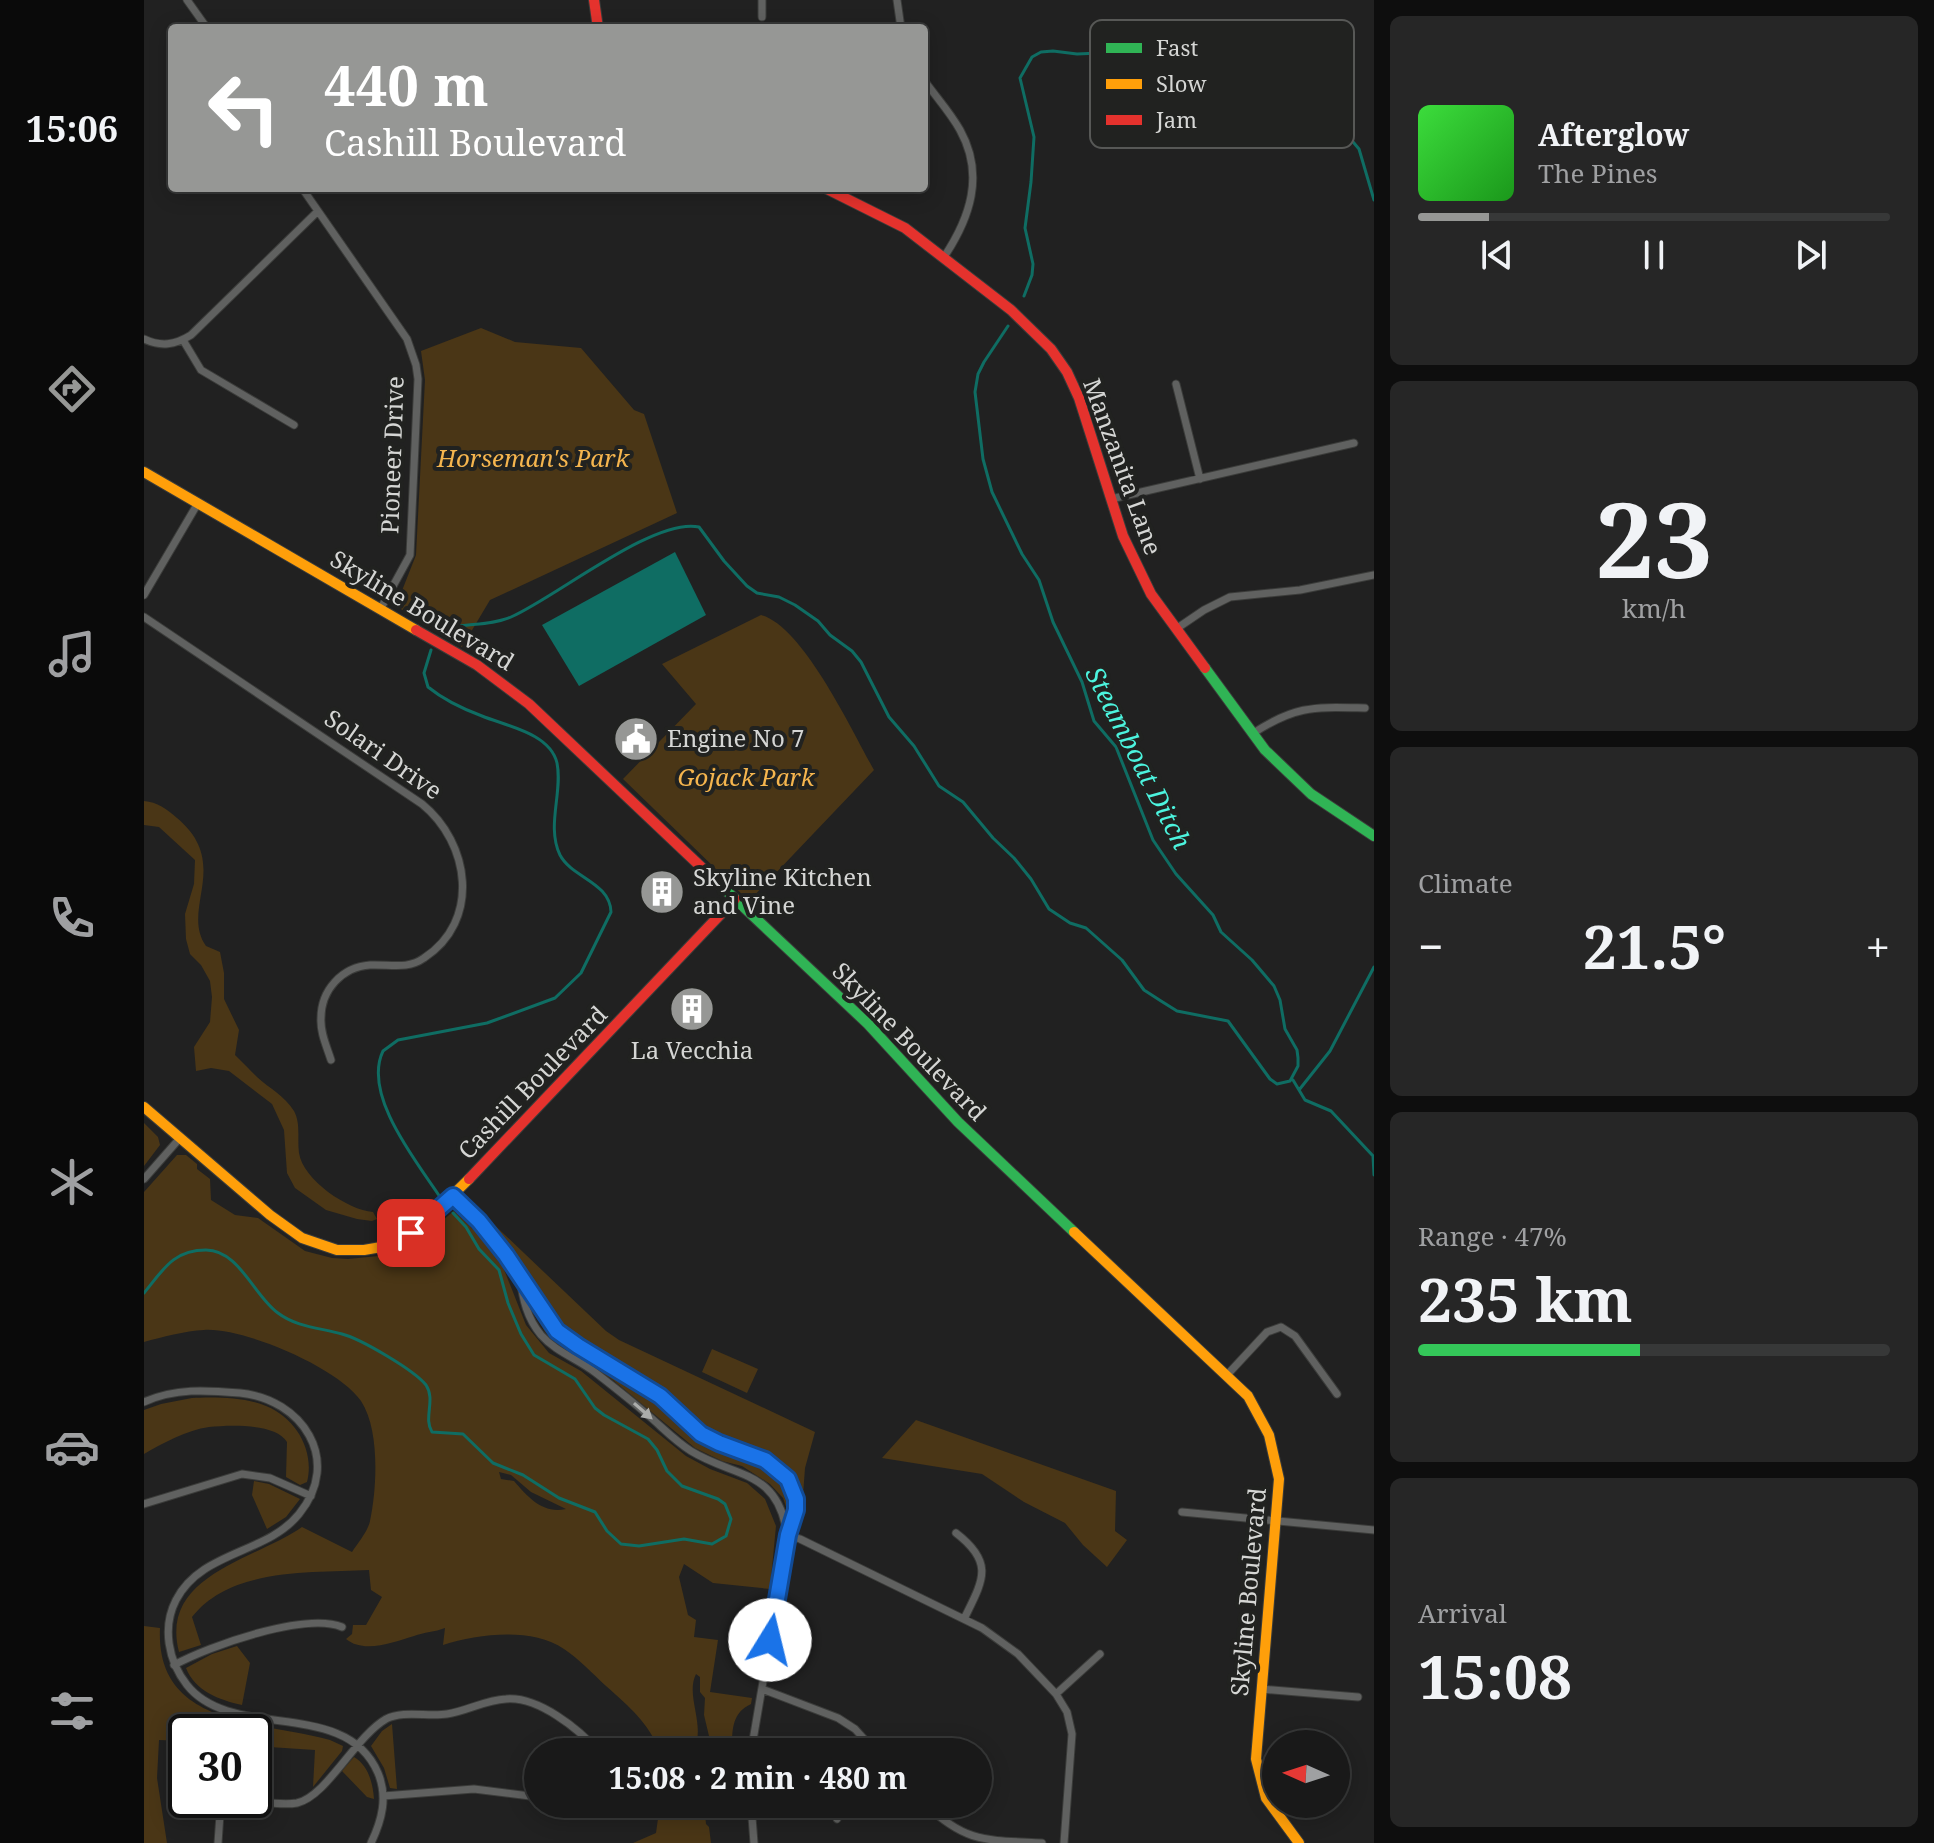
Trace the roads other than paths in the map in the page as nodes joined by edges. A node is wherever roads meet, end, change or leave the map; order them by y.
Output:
1 (187, 0) edge
2 (594, 0) edge
3 (762, 0) edge
4 (897, 0) edge
5 (762, 17) dead end
6 (204, 24) edge
7 (597, 24) edge
8 (900, 24) edge
9 (928, 85) edge
10 (305, 192) edge
11 (834, 192) edge
12 (318, 211) junction
13 (944, 257) junction
14 (144, 339) edge
15 (183, 340) junction
16 (1176, 384) dead end
17 (294, 425) dead end
18 (1354, 443) dead end
19 (144, 472) edge
20 (1200, 479) junction
21 (1111, 499) junction
22 (198, 503) junction
23 (1374, 575) edge
24 (144, 595) edge
25 (381, 608) junction
26 (144, 617) edge
27 (1176, 629) junction
28 (1365, 708) dead end
29 (1252, 734) junction
30 (1374, 836) edge
31 (735, 899) junction
32 (331, 1060) dead end
33 (144, 1107) edge
34 (180, 1138) junction
35 (144, 1179) edge
36 (453, 1196) junction
37 (520, 1277) junction
38 (1227, 1375) junction
39 (1337, 1394) dead end
40 (144, 1402) edge
41 (311, 1496) junction
42 (144, 1504) edge
43 (1182, 1512) dead end
44 (1277, 1521) junction
45 (1374, 1530) edge
46 (956, 1533) dead end
47 (788, 1535) junction
48 (964, 1619) junction
49 (342, 1627) dead end
50 (1100, 1654) dead end
51 (174, 1665) junction
52 (762, 1689) junction
53 (1261, 1689) junction
54 (1056, 1694) junction
55 (1358, 1697) dead end
56 (584, 1738) edge
57 (753, 1738) edge
58 (863, 1738) edge
59 (357, 1745) junction
60 (524, 1795) edge
61 (383, 1796) junction
62 (272, 1802) edge
63 (220, 1818) edge
64 (752, 1818) edge
65 (939, 1818) edge
66 (218, 1843) edge
67 (371, 1843) edge
68 (754, 1843) edge
69 (1042, 1843) edge
70 (1064, 1843) edge
71 (1299, 1843) edge

1 - 6 street
2 - 7 street
3 - 5 street
4 - 8 street
9 - 13 street
10 - 12 street, Pioneer Drive
11 - 13 street, Manzanita Lane
12 - 15 street
12 - 25 street, Pioneer Drive
13 - 21 street, Manzanita Lane
14 - 15 street
15 - 17 street
16 - 20 street
18 - 20 street
19 - 22 street, Skyline Boulevard
20 - 21 street
21 - 27 street, Manzanita Lane
22 - 24 street
22 - 25 street, Skyline Boulevard
23 - 27 street
25 - 31 street, Skyline Boulevard
26 - 32 street, Solari Drive
27 - 29 street, Manzanita Lane
28 - 29 street
29 - 30 street, Manzanita Lane
31 - 36 street, Cashill Boulevard
31 - 38 street, Skyline Boulevard
33 - 34 street, Cashill Boulevard
34 - 35 street
34 - 36 street, Cashill Boulevard
36 - 37 street
37 -> 47 street
37 - 47 street
38 - 39 street
38 - 44 street, Skyline Boulevard
40 - 41 street
41 - 42 street
41 - 51 street
43 - 44 street
44 - 45 street
44 - 53 street, Skyline Boulevard
46 - 48 street
47 - 48 street
47 - 52 street
48 - 54 street
49 - 51 street
50 - 54 street
51 - 59 street
52 - 57 street
52 - 58 street
53 - 55 street
53 - 71 street, Skyline Boulevard
54 - 70 street
56 - 59 street
59 - 61 street
59 - 62 street
60 - 61 street
61 - 67 street
63 - 66 street
64 - 68 street
65 - 69 street

